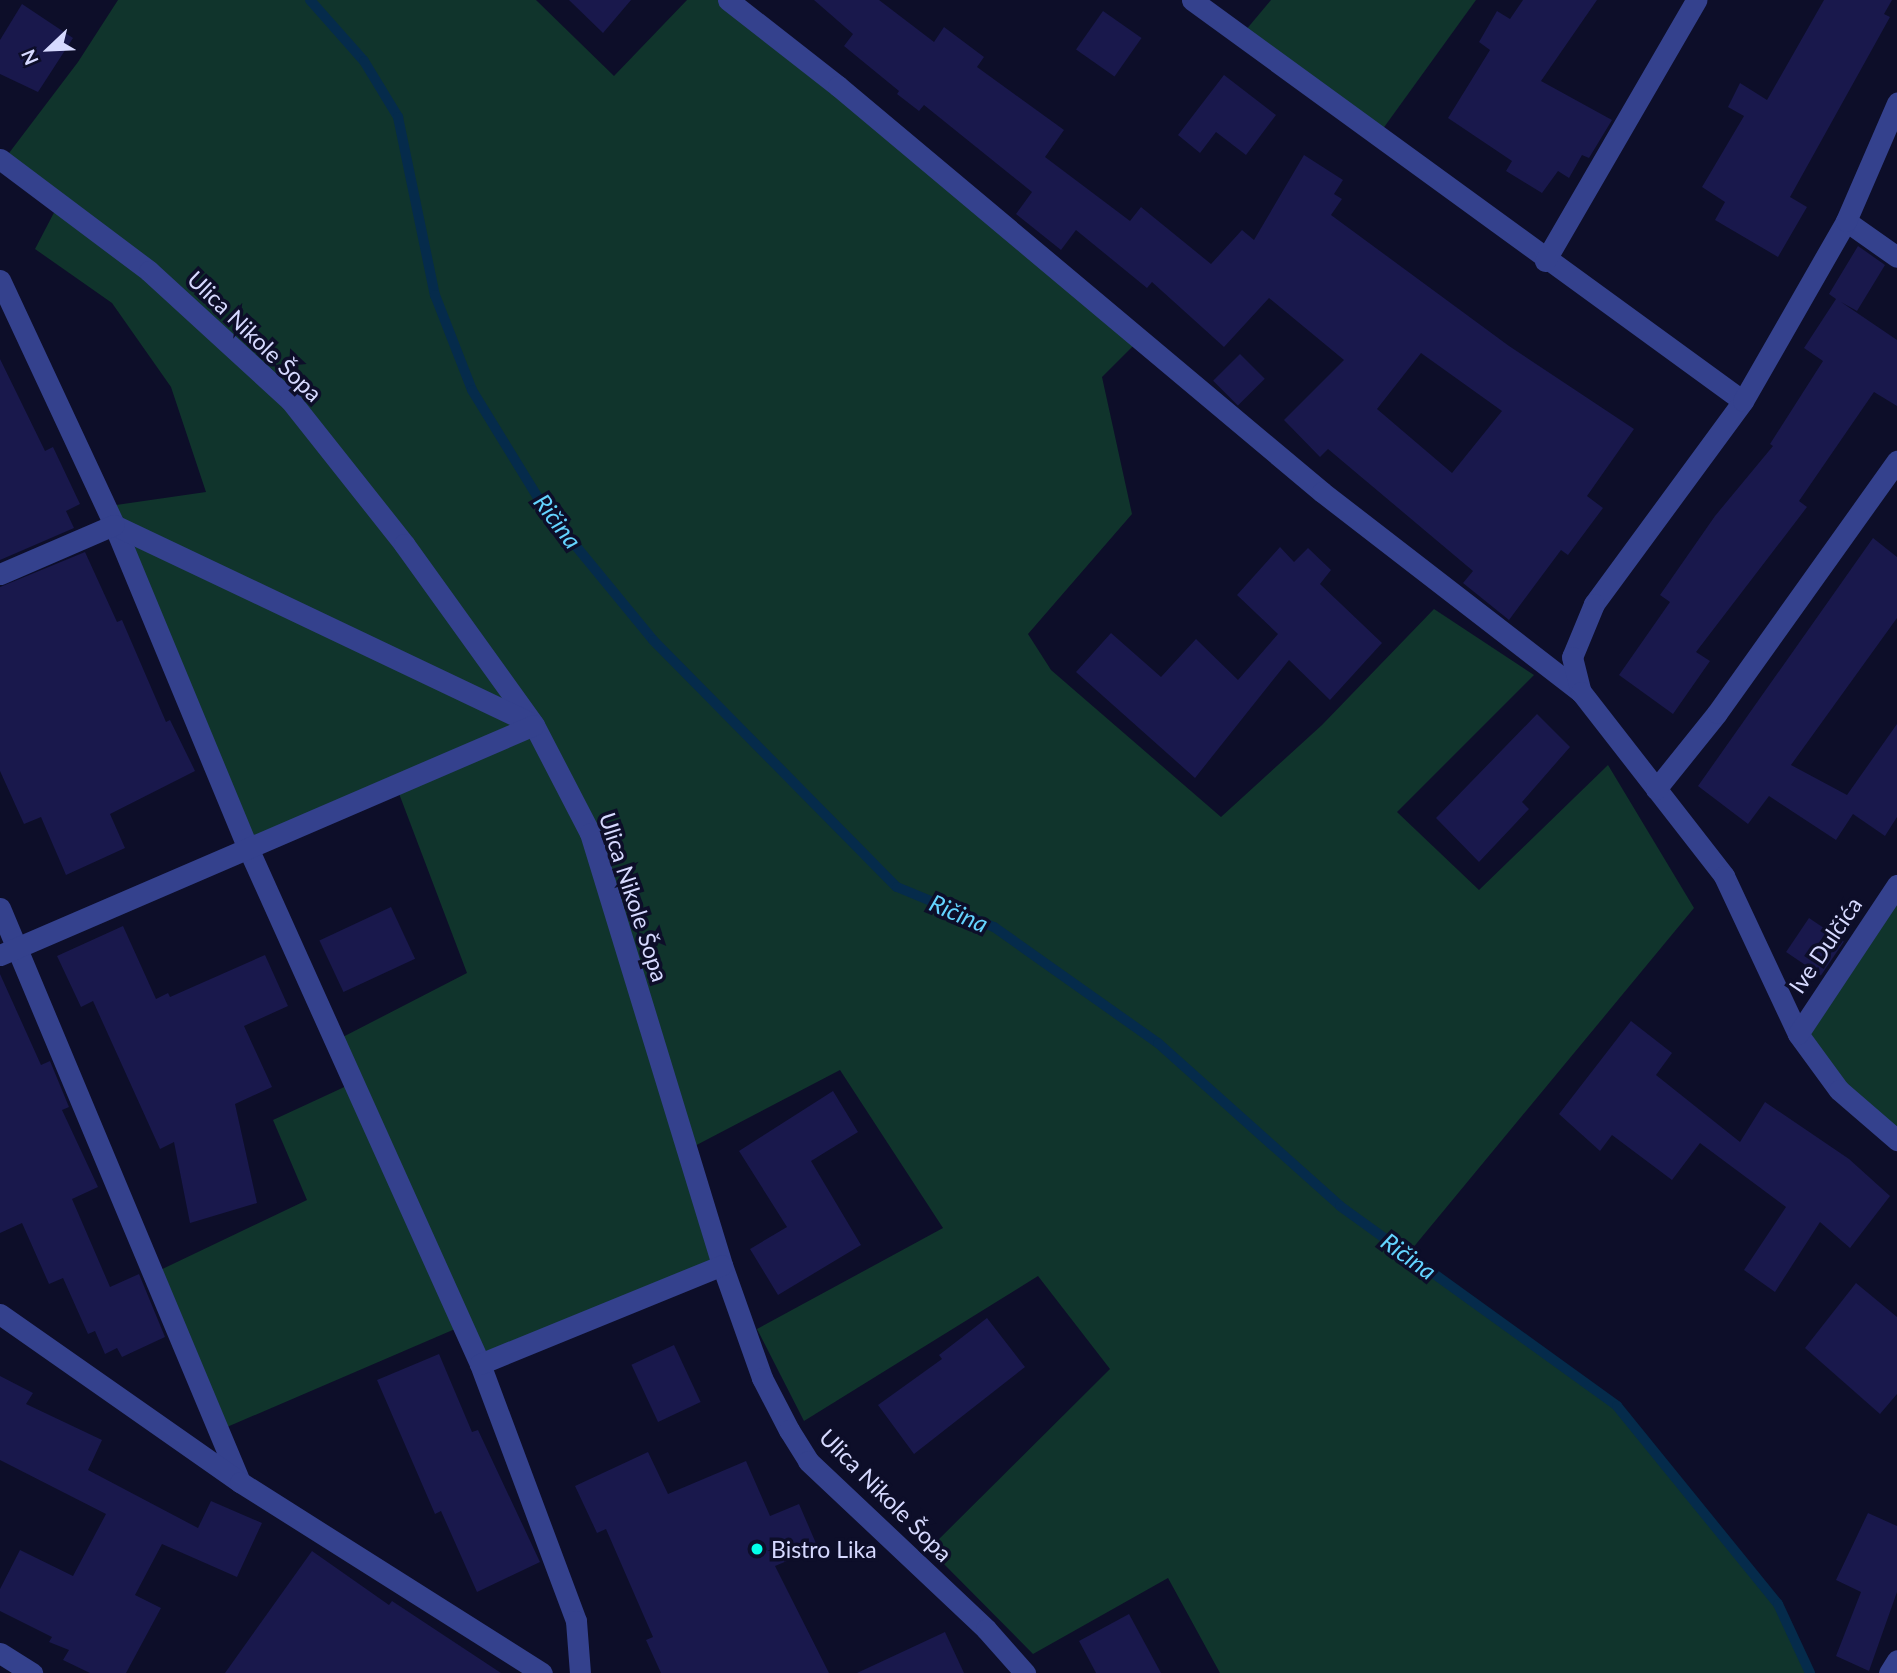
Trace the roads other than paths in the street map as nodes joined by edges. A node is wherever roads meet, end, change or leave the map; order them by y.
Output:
1 (728, 0) edge
2 (1192, 0) edge
3 (1696, 0) edge
4 (1897, 103) edge
5 (0, 159) edge
6 (1846, 221) junction
7 (1897, 257) edge
8 (1545, 261) junction
9 (0, 280) edge
10 (1743, 401) junction
11 (1897, 461) edge
12 (114, 526) junction
13 (0, 574) edge
14 (1581, 692) junction
15 (534, 725) junction
16 (1656, 789) junction
17 (248, 848) junction
18 (1897, 885) edge
19 (0, 908) edge
20 (8, 951) edge
21 (1797, 1034) junction
22 (1897, 1140) edge
23 (722, 1265) junction
24 (0, 1314) edge
25 (480, 1364) junction
26 (240, 1482) junction
27 (0, 1653) edge
28 (1897, 1660) edge
29 (32, 1673) edge
30 (542, 1673) edge
31 (580, 1673) edge
32 (1025, 1673) edge
33 (1889, 1673) edge

1 - 14 street
2 - 8 street
3 - 8 street
4 - 6 street
5 - 15 street, Ulica Nikole Šopa
6 - 7 street
6 - 10 street
8 - 10 street
9 - 12 street
10 - 14 street
11 - 16 street
12 - 13 street
12 - 15 street
12 - 17 street
14 - 16 street
15 - 17 street
15 - 23 street, Ulica Nikole Šopa
16 - 21 street
17 - 20 street
17 - 25 street
18 - 21 street, Ive Dulčića
19 - 20 street
20 - 26 street
21 - 22 street
23 - 25 street
23 - 32 street, Ulica Nikole Šopa
24 - 26 street
25 - 31 street
26 - 30 street
27 - 29 street
28 - 33 street

